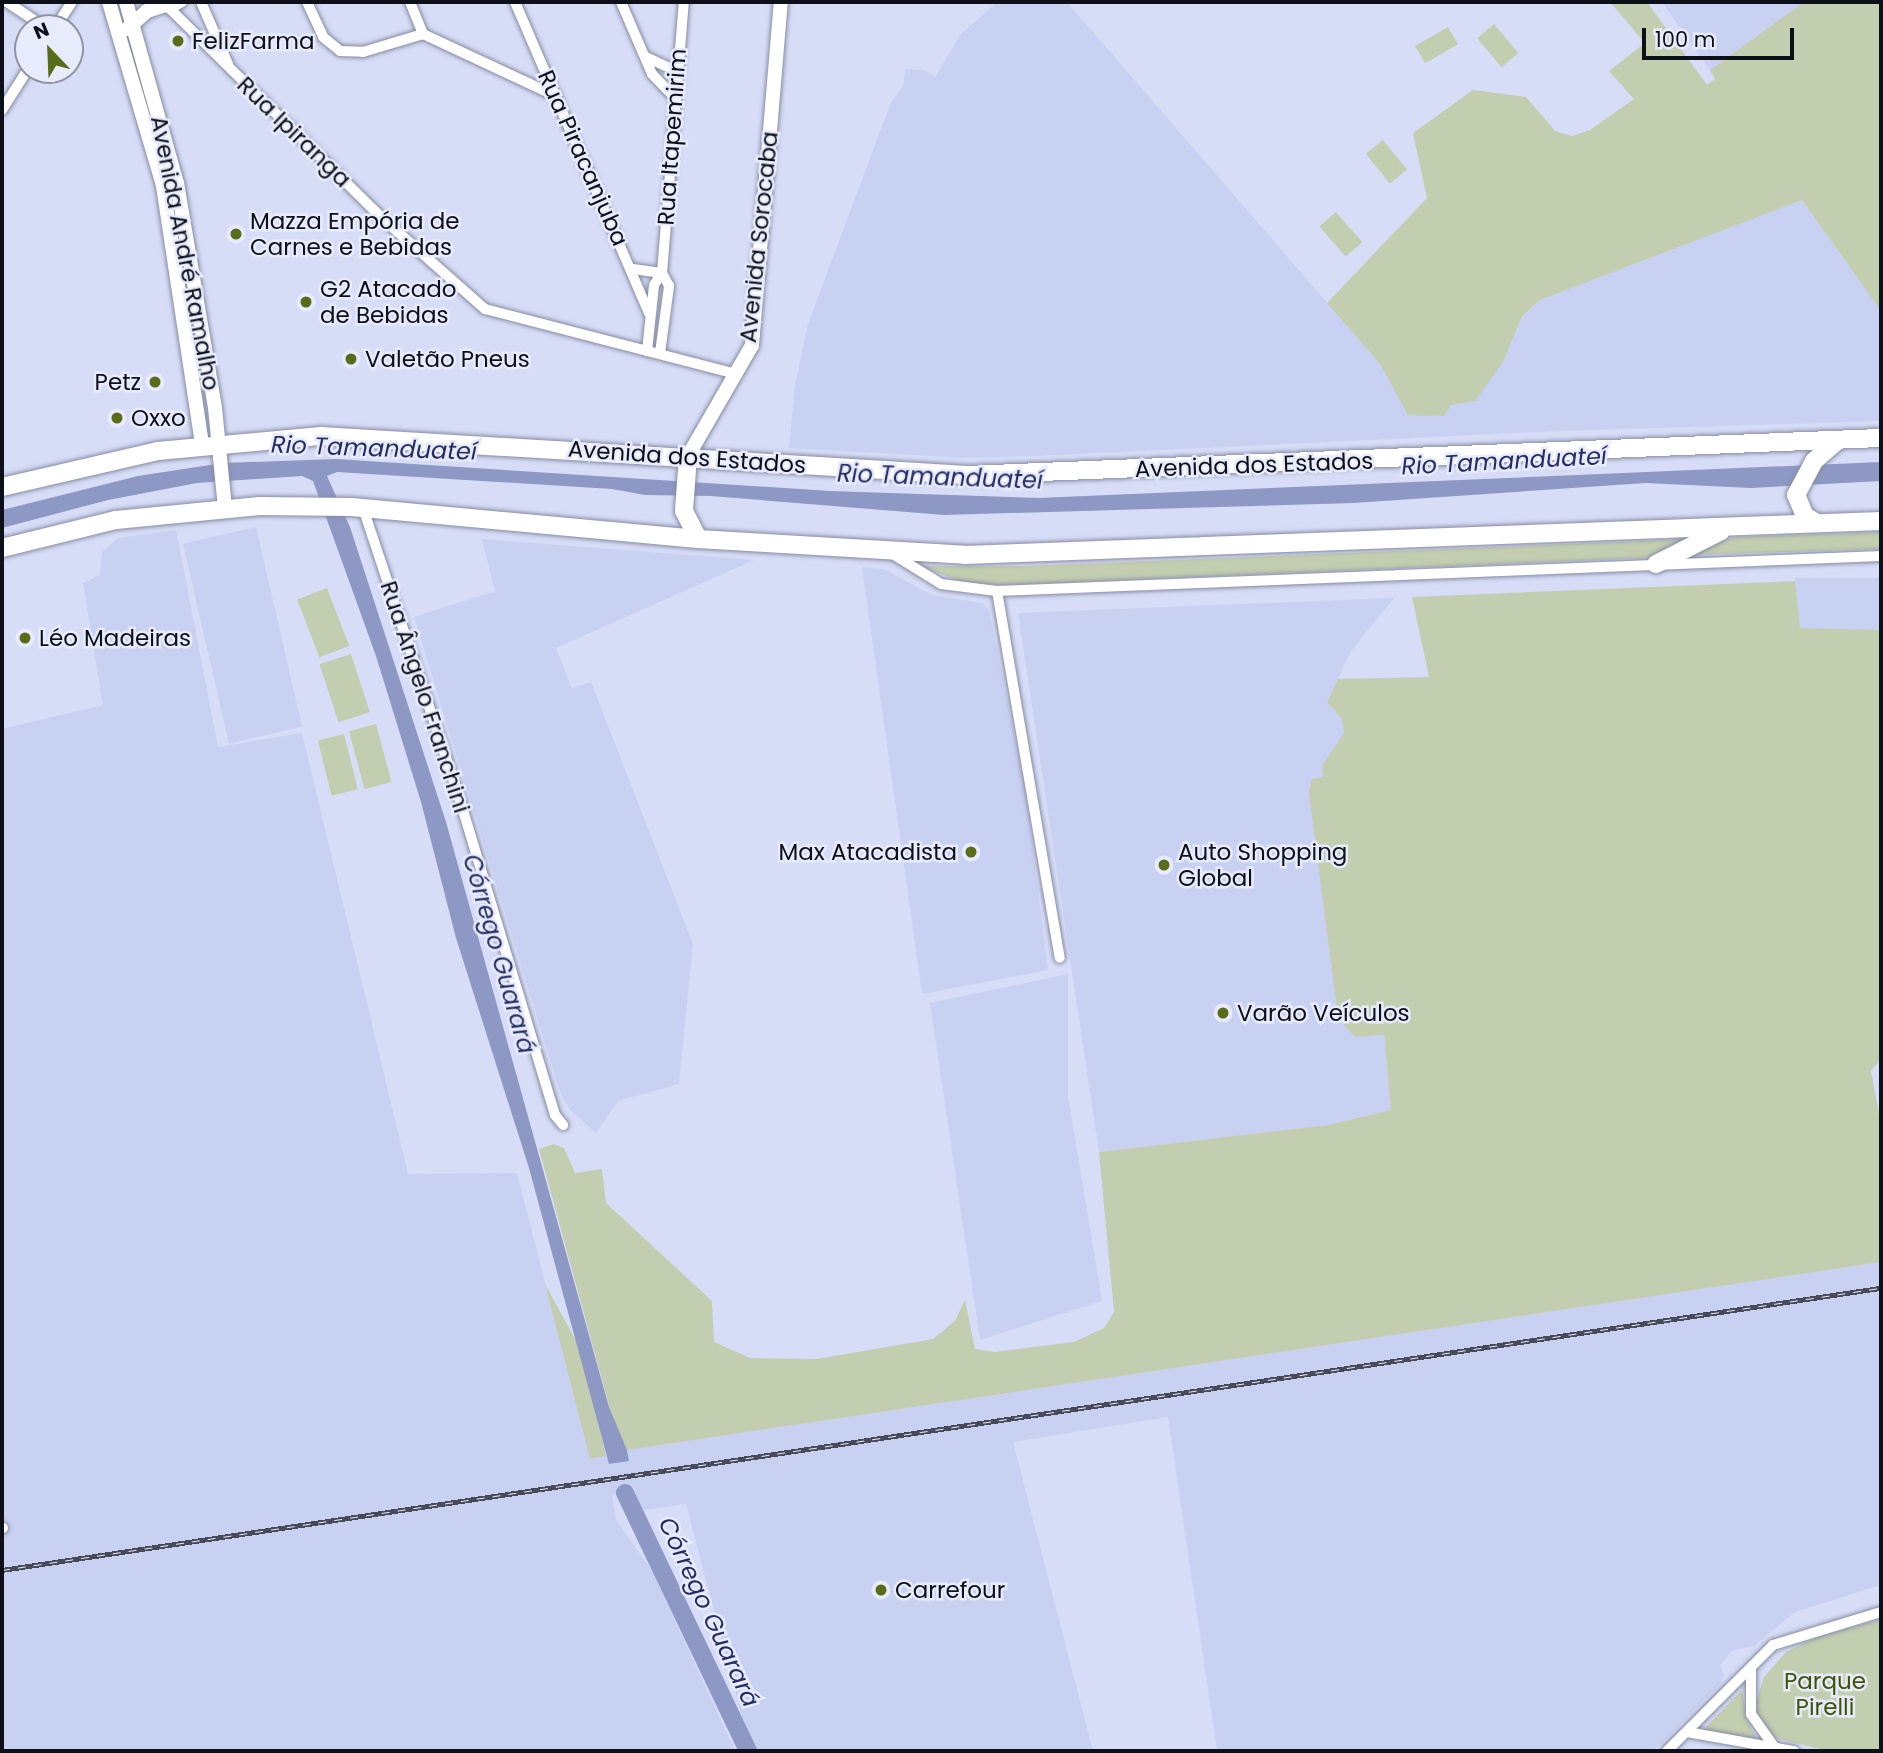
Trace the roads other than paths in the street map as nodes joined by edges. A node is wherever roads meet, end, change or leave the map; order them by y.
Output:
1 (7, 2) edge
2 (109, 2) edge
3 (125, 2) edge
4 (182, 2) edge
5 (201, 2) edge
6 (307, 2) edge
7 (410, 2) edge
8 (515, 2) edge
9 (621, 2) edge
10 (684, 2) edge
11 (781, 2) edge
12 (166, 5) edge
13 (25, 14) edge
14 (134, 27) junction
15 (118, 29) junction
16 (423, 34) junction
17 (646, 57) junction
18 (231, 70) junction
19 (676, 71) junction
20 (18, 84) edge
21 (556, 96) junction
22 (674, 97) junction
23 (2, 110) edge
24 (633, 269) junction
25 (662, 273) junction
26 (650, 315) junction
27 (647, 351) junction
28 (660, 353) junction
29 (736, 374) junction
30 (1881, 439) edge
31 (1837, 441) junction
32 (213, 448) junction
33 (687, 464) junction
34 (2, 486) edge
35 (224, 500) junction
36 (357, 508) junction
37 (1881, 521) edge
38 (1817, 523) junction
39 (1726, 528) junction
40 (698, 539) junction
41 (2, 548) edge
42 (889, 551) junction
43 (1881, 556) edge
44 (1656, 564) junction
45 (997, 591) junction
46 (1060, 958) dead end
47 (563, 1125) dead end
48 (1881, 1612) edge
49 (1751, 1668) junction
50 (1687, 1732) junction
51 (1775, 1748) junction
52 (1667, 1751) edge
53 (1794, 1751) edge

1 - 13 street
2 - 15 main road, Avenida André Ramalho
3 - 14 main road, Avenida André Ramalho
4 - 12 street
5 - 18 street
6 - 16 street
7 - 16 street
8 - 21 street, Rua Piracanjuba
9 - 17 street
10 - 19 street, Rua Itapemirim
11 - 29 main road, Avenida Sorocaba
12 - 14 main road
12 - 18 street, Rua Ipiranga
14 - 15 main road
14 - 32 main road, Avenida André Ramalho
15 - 32 main road, Avenida André Ramalho
16 - 21 street
17 - 19 street
17 - 22 street
18 - 27 street, Rua Ipiranga
19 - 22 street, Rua Itapemirim
20 - 23 street
21 - 24 street, Rua Piracanjuba
22 - 25 street, Rua Itapemirim
24 - 25 street
24 - 26 street, Rua Piracanjuba
25 - 26 street, Rua Itapemirim
25 - 28 street, Rua Itapemirim
26 - 27 street, Rua Itapemirim
27 - 28 street, Rua Ipiranga
28 - 29 street, Rua Ipiranga
29 - 33 main road, Avenida Sorocaba
30 - 31 highway, Avenida dos Estados
31 - 33 highway, Avenida dos Estados
31 - 38 highway
32 - 33 highway, Avenida dos Estados
32 - 34 highway, Avenida dos Estados
32 - 35 main road, Avenida André Ramalho
33 - 40 highway
35 - 36 highway
35 - 41 highway
36 - 40 highway
36 - 47 street, Rua Ângelo Franchini
37 - 38 highway
38 - 39 highway
39 - 42 highway
39 - 44 highway
40 - 42 highway
42 - 45 street
43 - 44 street
44 - 45 street
45 - 46 street
48 - 49 street
49 - 50 street
49 - 51 street
50 - 51 street
50 - 52 street
51 - 53 street

